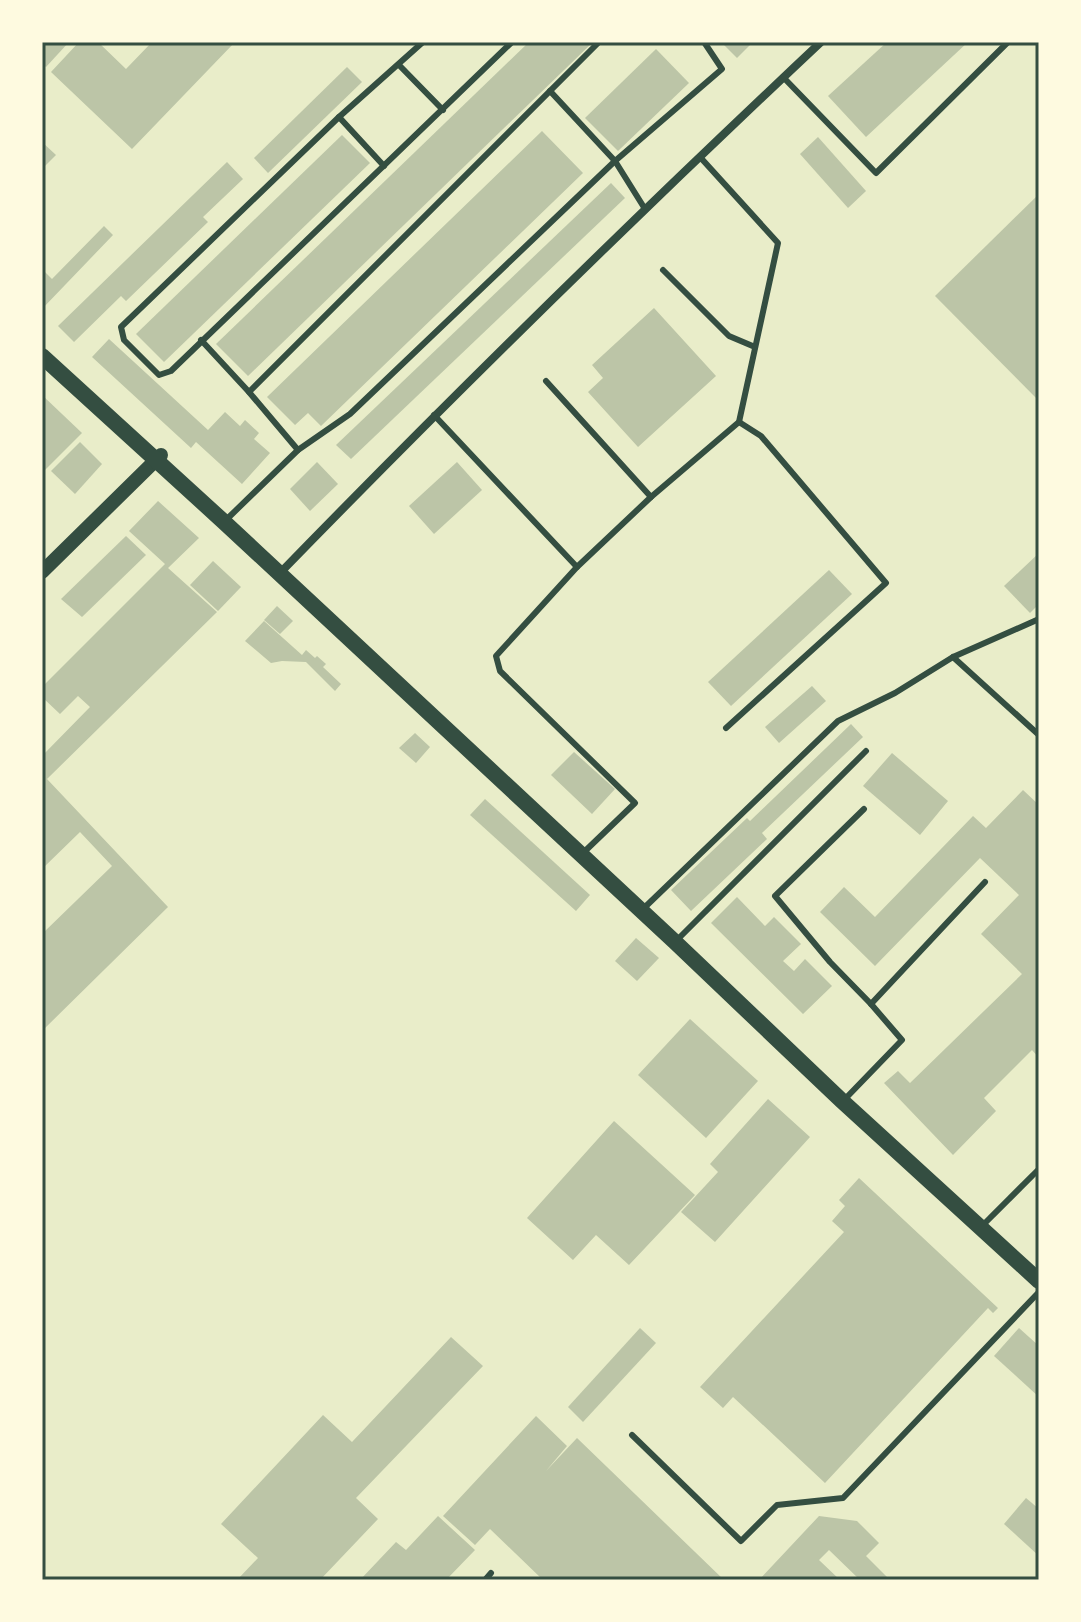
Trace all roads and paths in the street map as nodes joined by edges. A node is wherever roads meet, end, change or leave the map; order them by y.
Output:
1 (423, 42) edge
2 (512, 42) edge
3 (599, 42) edge
4 (704, 42) edge
5 (821, 42) edge
6 (1008, 42) edge
7 (399, 65) junction
8 (783, 77) junction
9 (550, 91) junction
10 (443, 110) junction
11 (339, 117) junction
12 (700, 157) junction
13 (615, 161) junction
14 (384, 166) junction
15 (645, 209) junction
16 (663, 270) dead end
17 (201, 340) junction
18 (755, 347) junction
19 (42, 349) edge
20 (42, 356) edge
21 (546, 381) dead end
22 (249, 392) junction
23 (434, 415) junction
24 (739, 422) junction
25 (298, 450) junction
26 (159, 458) junction
27 (651, 497) junction
28 (228, 518) junction
29 (577, 567) junction
30 (282, 571) junction
31 (42, 572) edge
32 (1039, 619) edge
33 (953, 657) junction
34 (726, 728) dead end
35 (1039, 735) edge
36 (866, 751) dead end
37 (864, 809) dead end
38 (582, 853) junction
39 (985, 882) dead end
40 (643, 909) junction
41 (677, 940) junction
42 (871, 1004) junction
43 (845, 1098) junction
44 (1039, 1169) edge
45 (984, 1224) junction
46 (1039, 1270) edge
47 (1039, 1281) edge
48 (1039, 1292) edge
49 (632, 1435) dead end
50 (491, 1573) dead end
51 (485, 1580) edge

1 - 7 lane
2 - 10 lane
3 - 9 lane
4 - 13 lane
5 - 8 street
6 - 8 lane
7 - 10 lane
7 - 11 lane
8 - 12 street
9 - 13 lane
9 - 22 lane
10 - 14 lane
11 - 14 lane
11 - 17 lane
12 - 15 street
12 - 18 lane
13 - 15 lane
13 - 25 lane
14 - 17 lane
15 - 23 street
16 - 18 lane
17 - 22 lane
18 - 24 lane
19 - 26 main road
20 - 26 main road
21 - 27 lane
22 - 25 lane
23 - 29 lane
23 - 30 street
24 - 27 lane
24 - 34 lane
25 - 28 lane
26 - 28 main road
26 - 30 main road
26 - 31 street
27 - 29 lane
28 - 30 main road
29 - 38 lane
30 - 38 main road
32 - 33 lane
33 - 35 lane
33 - 40 lane
36 - 41 lane
37 - 42 lane
38 - 40 main road
39 - 42 lane
40 - 41 main road
41 - 43 main road
42 - 43 lane
43 - 45 main road
44 - 45 lane
45 - 46 main road
45 - 47 main road
48 - 49 lane
50 - 51 lane

